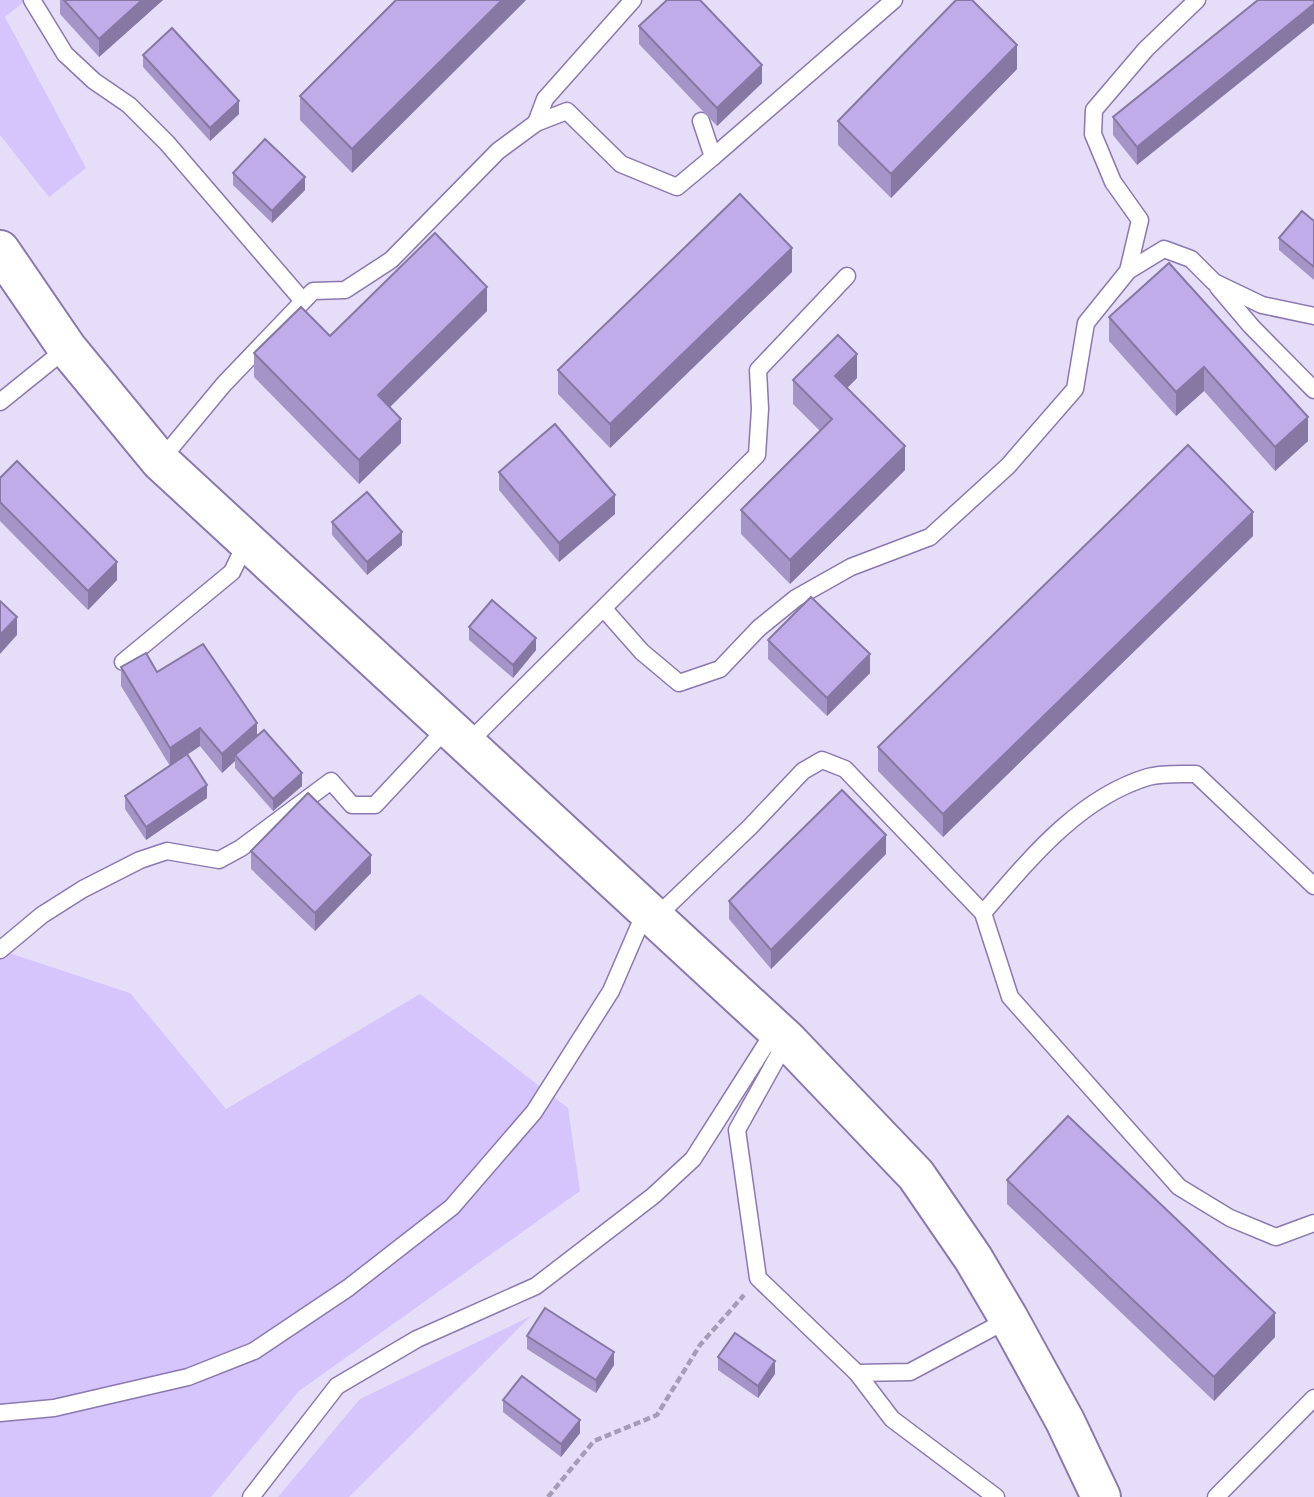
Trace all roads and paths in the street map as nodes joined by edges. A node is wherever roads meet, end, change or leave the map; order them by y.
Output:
1 (32, 0) edge
2 (633, 0) edge
3 (894, 0) edge
4 (1197, 0) edge
5 (701, 121) dead end
6 (536, 122) junction
7 (713, 157) junction
8 (0, 250) edge
9 (1129, 271) junction
10 (847, 276) dead end
11 (1214, 282) junction
12 (303, 301) junction
13 (1314, 316) edge
14 (67, 348) junction
15 (1314, 390) edge
16 (0, 402) edge
17 (160, 461) junction
18 (246, 543) junction
19 (604, 609) junction
20 (123, 662) edge
21 (456, 736) junction
22 (1314, 886) edge
23 (983, 913) junction
24 (651, 914) junction
25 (0, 950) edge
26 (781, 1035) junction
27 (1314, 1223) edge
28 (758, 1278) junction
29 (1009, 1319) junction
30 (857, 1373) junction
31 (1314, 1398) edge
32 (0, 1413) edge
33 (251, 1497) edge
34 (548, 1497) edge
35 (996, 1497) edge
36 (1101, 1497) edge
37 (1216, 1497) edge

1 - 12 lane
2 - 6 lane
3 - 7 lane
4 - 9 lane
5 - 7 lane
6 - 7 lane
6 - 12 lane
8 - 14 street
9 - 11 lane
9 - 19 lane
10 - 19 lane
11 - 13 lane
11 - 15 lane
12 - 17 lane
14 - 16 lane
14 - 17 street
17 - 18 street
18 - 20 lane
18 - 21 street
19 - 21 lane
21 - 24 street
21 - 25 lane
22 - 23 lane
23 - 24 lane
23 - 27 lane
24 - 26 street
24 - 32 lane
26 - 28 lane
26 - 29 street
26 - 33 lane
28 - 30 lane
28 - 34 path
29 - 30 lane
29 - 36 street
30 - 35 lane
31 - 37 lane

